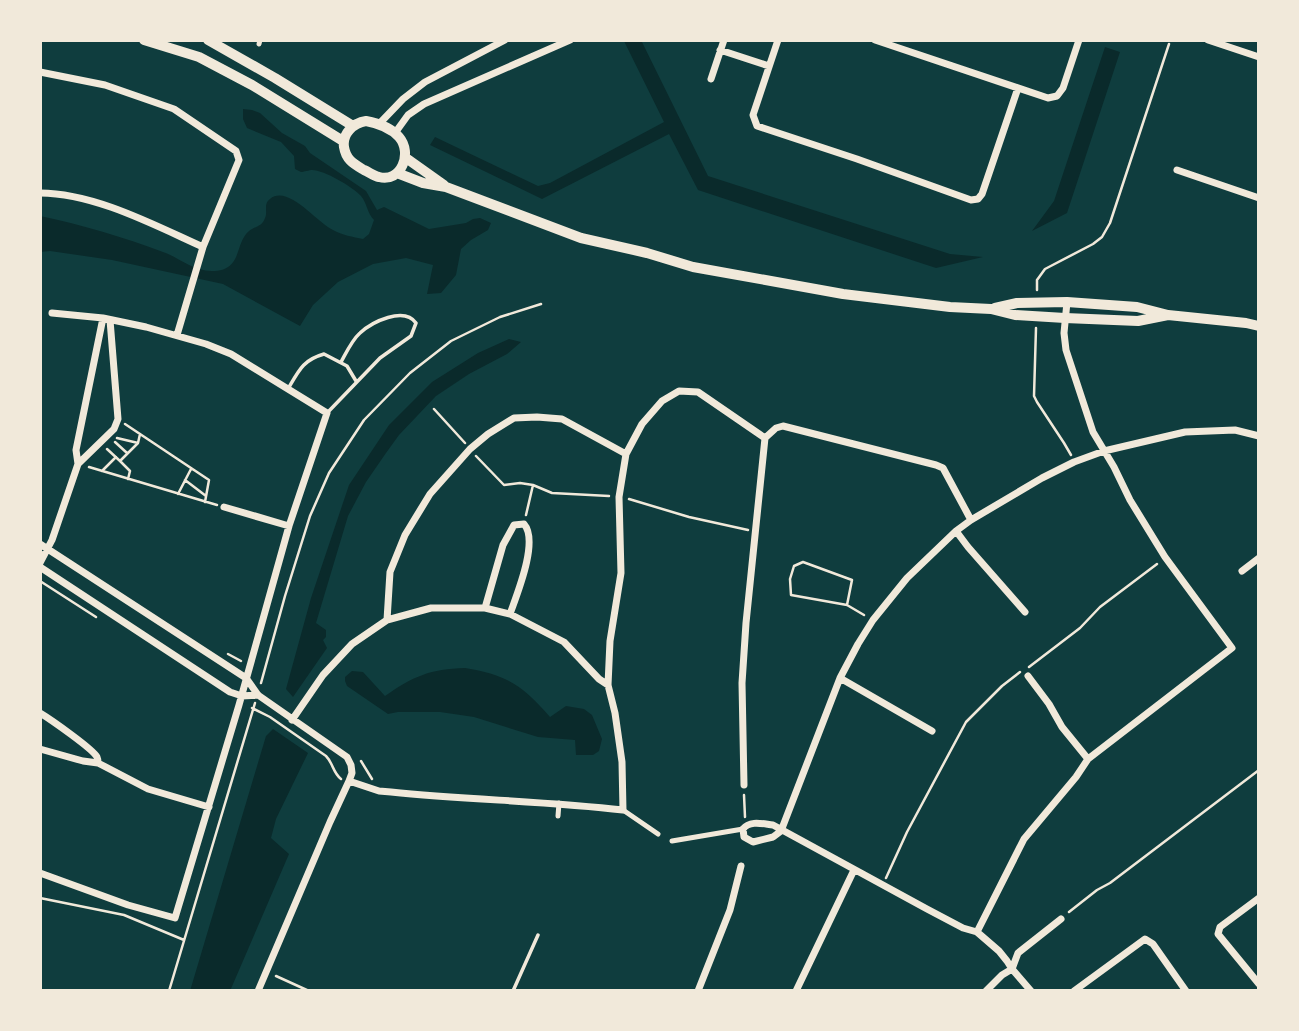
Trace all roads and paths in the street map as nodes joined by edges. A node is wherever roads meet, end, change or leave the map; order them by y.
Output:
1 (144, 40) edge
2 (208, 40) edge
3 (505, 40) edge
4 (570, 40) edge
5 (724, 40) edge
6 (778, 40) edge
7 (875, 40) edge
8 (1079, 40) edge
9 (1208, 40) edge
10 (895, 43) edge
11 (1226, 43) edge
12 (1169, 44) dead end
13 (720, 50) junction
14 (1259, 57) edge
15 (769, 66) junction
16 (40, 72) edge
17 (711, 79) dead end
18 (1018, 88) junction
19 (379, 124) junction
20 (354, 126) junction
21 (395, 133) junction
22 (344, 141) junction
23 (406, 158) junction
24 (1177, 170) dead end
25 (397, 173) junction
26 (446, 187) junction
27 (40, 193) edge
28 (1259, 198) edge
29 (203, 247) junction
30 (1037, 280) dead end
31 (1066, 302) junction
32 (541, 304) dead end
33 (991, 309) junction
34 (52, 313) dead end
35 (1168, 315) junction
36 (1065, 318) junction
37 (106, 319) junction
38 (1259, 326) edge
39 (177, 335) junction
40 (341, 362) junction
41 (1034, 375) dead end
42 (356, 381) junction
43 (288, 389) junction
44 (434, 409) dead end
45 (327, 413) junction
46 (118, 419) junction
47 (140, 434) junction
48 (107, 435) junction
49 (1259, 436) edge
50 (765, 438) junction
51 (100, 443) junction
52 (138, 443) junction
53 (470, 449) junction
54 (1104, 450) junction
55 (127, 453) junction
56 (626, 454) junction
57 (116, 457) junction
58 (120, 461) junction
59 (1074, 462) junction
60 (78, 464) junction
61 (191, 468) junction
62 (128, 479) junction
63 (185, 480) junction
64 (533, 485) junction
65 (178, 494) junction
66 (206, 496) junction
67 (619, 497) junction
68 (205, 502) junction
69 (224, 507) joint
70 (971, 520) junction
71 (524, 524) junction
72 (289, 526) junction
73 (755, 531) junction
74 (956, 531) junction
75 (40, 544) edge
76 (48, 549) junction
77 (1165, 557) junction
78 (1259, 558) edge
79 (40, 565) edge
80 (1242, 571) dead end
81 (847, 605) junction
82 (485, 608) junction
83 (1025, 612) dead end
84 (510, 614) junction
85 (387, 620) junction
86 (873, 620) junction
87 (1028, 676) dead end
88 (246, 678) junction
89 (840, 678) junction
90 (608, 685) junction
91 (258, 695) junction
92 (242, 696) junction
93 (40, 713) edge
94 (292, 720) junction
95 (932, 731) dead end
96 (40, 749) edge
97 (1088, 759) junction
98 (98, 763) junction
99 (1259, 770) edge
100 (349, 781) junction
101 (744, 785) joint
102 (559, 803) junction
103 (209, 807) junction
104 (623, 810) junction
105 (558, 816) dead end
106 (744, 827) junction
107 (781, 831) junction
108 (658, 834) dead end
109 (672, 841) dead end
110 (741, 866) dead end
111 (854, 870) junction
112 (40, 873) edge
113 (882, 885) junction
114 (40, 898) edge
115 (1259, 898) edge
116 (1061, 919) joint
117 (977, 932) junction
118 (538, 935) dead end
119 (184, 940) junction
120 (1012, 970) junction
121 (267, 971) junction
122 (1259, 984) edge
123 (169, 991) edge
124 (258, 991) edge
125 (309, 991) edge
126 (513, 991) edge
127 (698, 991) edge
128 (796, 991) edge
129 (986, 991) edge
130 (1031, 991) edge
131 (1074, 991) edge
132 (1186, 991) edge

1 - 22 main road
2 - 20 main road
3 - 19 street
4 - 21 street
5 - 13 street
6 - 15 street
7 - 10 street
8 - 18 street
9 - 11 street
10 - 18 street
11 - 14 street
12 - 30 path
13 - 15 street
13 - 17 street
15 - 18 street
16 - 29 street
19 - 20 main road
19 - 21 main road
20 - 22 main road
21 - 23 main road
22 - 25 main road
23 - 25 main road
23 - 26 main road
24 - 28 street
25 - 26 main road
26 - 33 main road
27 - 29 street
29 - 39 street
31 - 33 main road
31 - 35 main road
31 - 36 street
32 - 91 path
33 - 36 main road
34 - 37 street
35 - 36 main road
35 - 38 main road
36 - 54 street
37 - 39 street
37 - 46 street
37 - 60 street
39 - 43 street
40 - 42 lane
40 - 42 lane
40 - 43 lane
41 - 59 path
42 - 45 lane
43 - 45 street
44 - 53 path
45 - 72 street
46 - 47 path
46 - 48 street
47 - 52 path
47 - 61 path
48 - 51 street
48 - 52 path
48 - 55 path
49 - 54 street
50 - 56 street
50 - 70 street
50 - 73 street
51 - 57 path
51 - 60 street
52 - 55 path
53 - 56 street
53 - 64 path
53 - 85 street
54 - 59 street
54 - 77 street
55 - 58 path
56 - 67 street
57 - 58 path
57 - 62 path
58 - 62 path
59 - 70 street
60 - 76 street
61 - 63 path
61 - 66 path
62 - 65 path
63 - 65 path
63 - 66 path
64 - 67 path
64 - 71 path
65 - 68 path
66 - 68 path
67 - 73 path
67 - 90 street
68 - 69 path
69 - 72 street
70 - 74 street
71 - 82 street
71 - 84 street
72 - 88 street
73 - 101 street
74 - 83 street
74 - 86 street
75 - 76 street
76 - 79 street
76 - 88 street
77 - 97 street
77 - 113 path
78 - 80 street
79 - 92 street
81 - 81 path
81 - 86 path
82 - 84 street
82 - 85 street
84 - 90 street
85 - 94 street
86 - 89 street
87 - 97 street
88 - 91 street
88 - 92 street
89 - 95 street
89 - 107 street
90 - 104 street
91 - 92 street
91 - 94 street
91 - 119 path
92 - 103 street
93 - 98 street
94 - 100 street
96 - 98 street
97 - 117 street
98 - 103 street
99 - 116 path
100 - 102 street
100 - 121 street
101 - 106 path
102 - 104 street
102 - 105 street
103 - 112 street
104 - 108 street
106 - 107 street
106 - 107 street
106 - 109 street
107 - 111 street
110 - 127 street
111 - 113 street
111 - 128 street
113 - 117 street
114 - 119 path
115 - 122 street
116 - 120 street
117 - 120 street
118 - 126 lane
119 - 123 path
120 - 129 street
120 - 130 street
121 - 124 street
121 - 125 path
131 - 132 street

